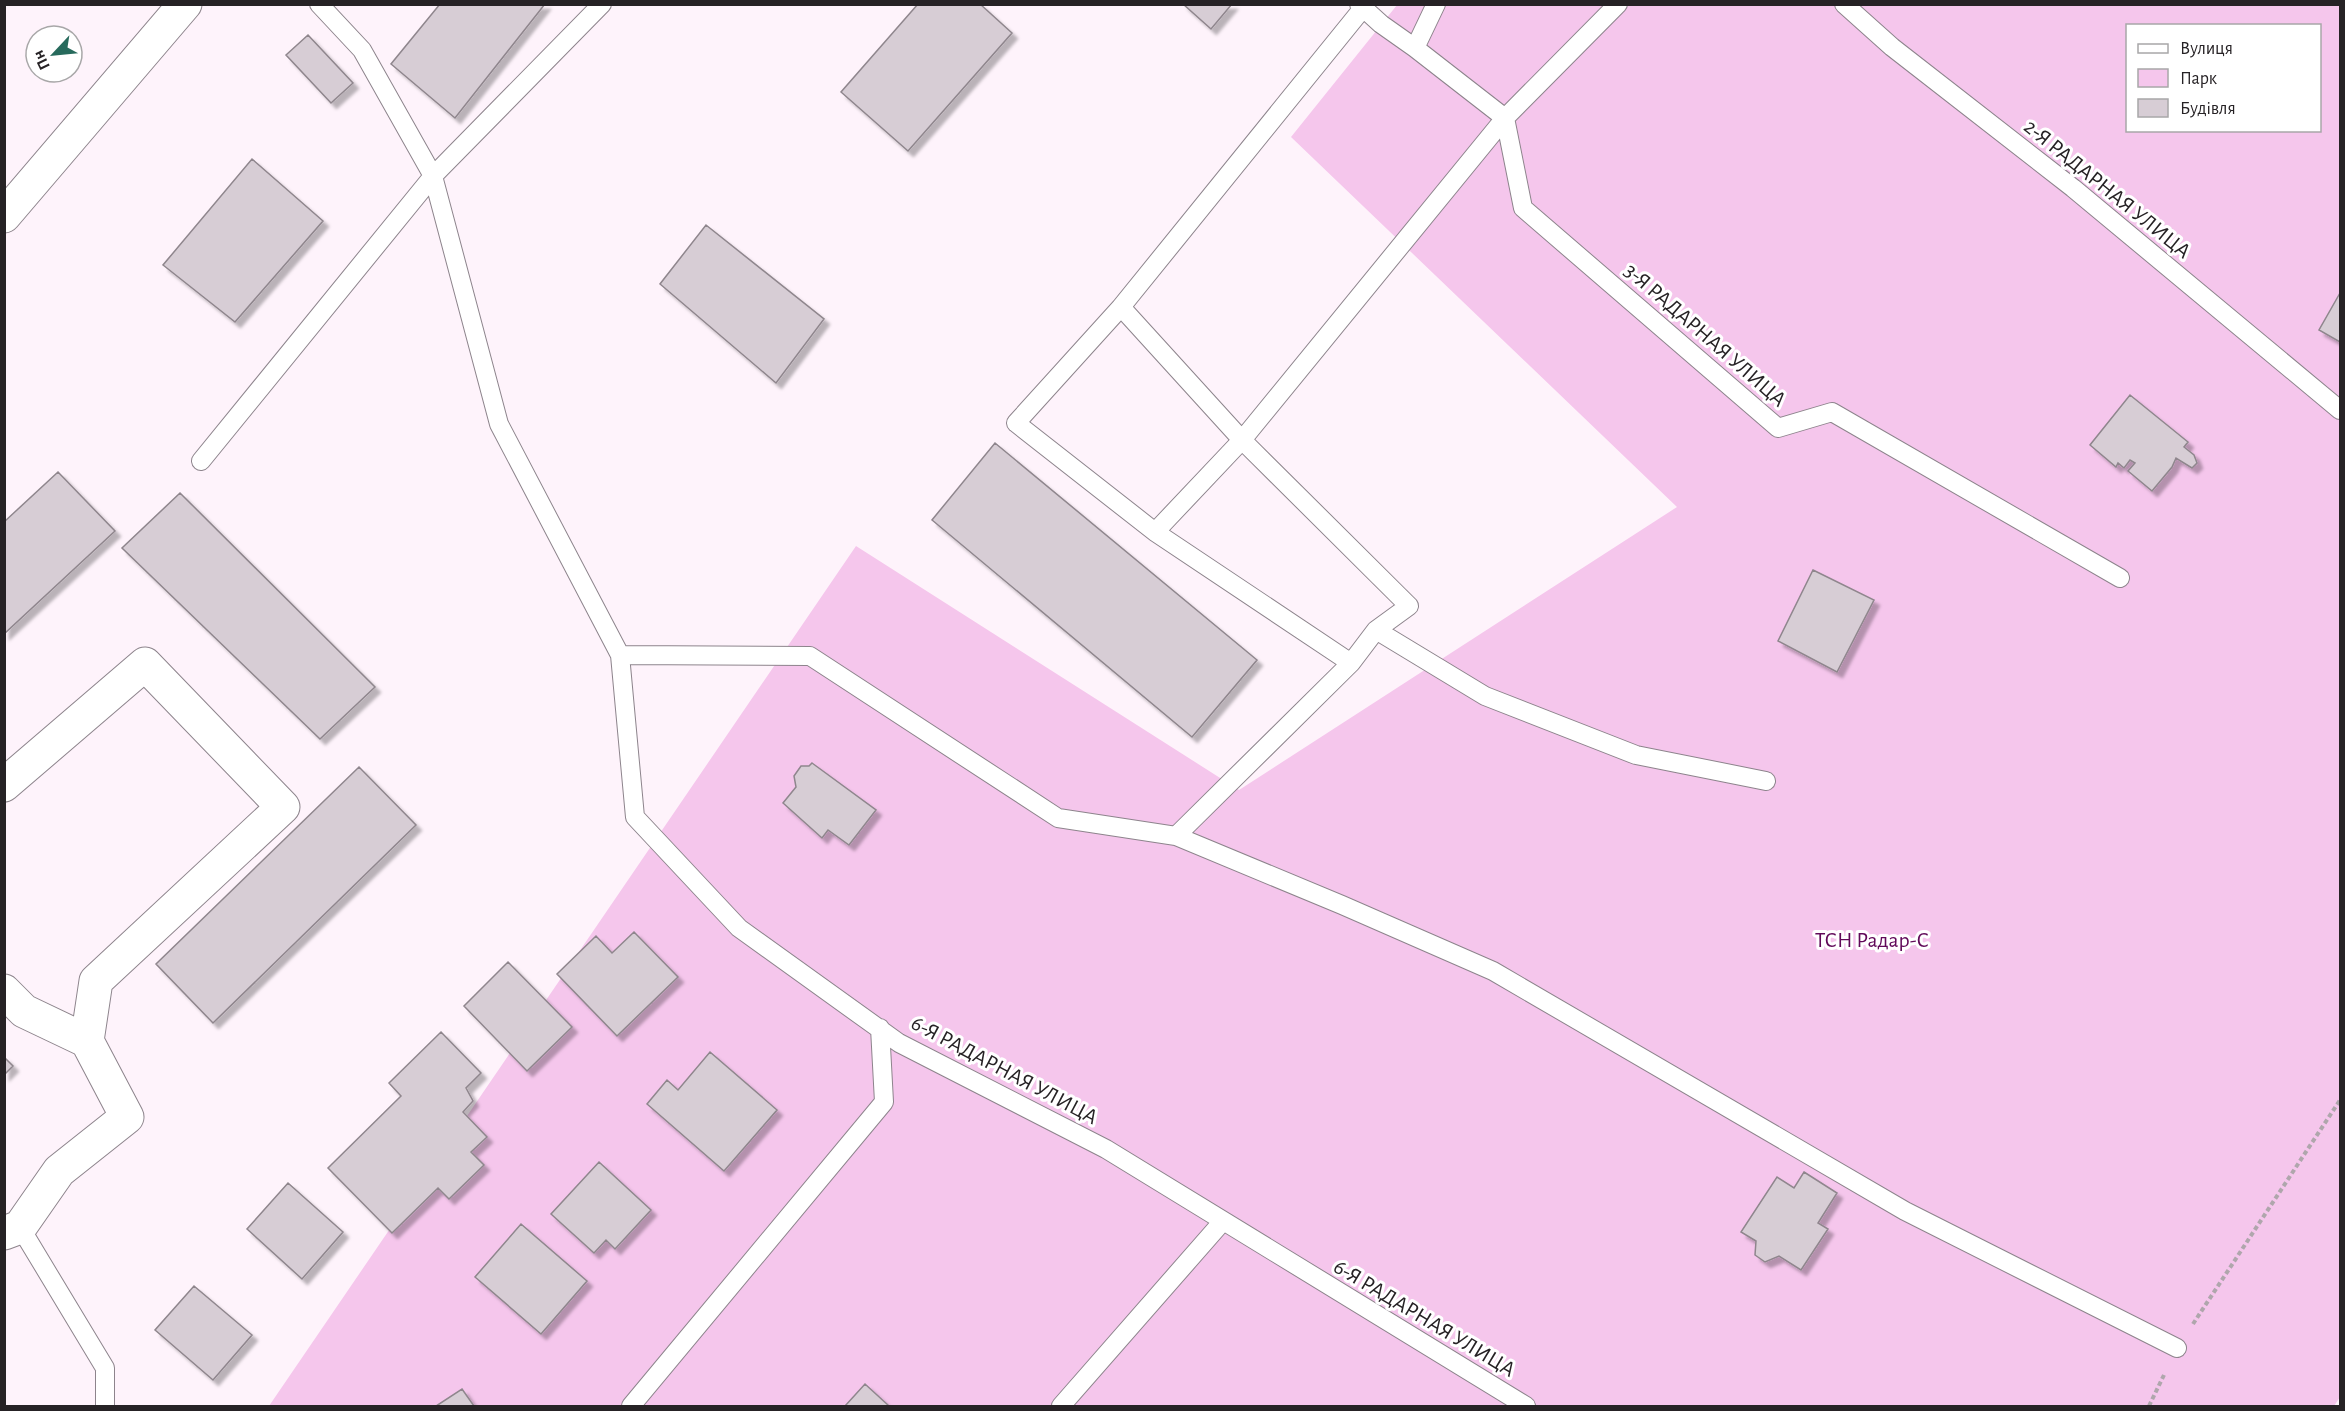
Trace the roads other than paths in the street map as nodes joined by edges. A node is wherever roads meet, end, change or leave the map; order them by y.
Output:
1 (185, 4) edge
2 (319, 4) edge
3 (602, 4) edge
4 (1436, 4) edge
5 (1618, 4) edge
6 (1844, 4) edge
7 (1361, 6) edge
8 (1415, 48) junction
9 (1505, 118) junction
10 (433, 176) junction
11 (4, 216) edge
12 (1121, 307) junction
13 (2340, 410) edge
14 (1242, 440) junction
15 (201, 462) dead end
16 (1155, 532) junction
17 (2120, 578) dead end
18 (1376, 630) junction
19 (620, 655) junction
20 (1351, 663) junction
21 (1766, 781) dead end
22 (4, 785) edge
23 (1176, 836) junction
24 (4, 991) edge
25 (880, 1028) junction
26 (87, 1041) junction
27 (1223, 1221) junction
28 (12, 1230) edge
29 (2178, 1348) road end
30 (105, 1407) edge
31 (631, 1407) edge
32 (1061, 1407) edge
33 (1526, 1407) edge

1 - 11 street
2 - 10 lane
3 - 10 lane
4 - 8 lane
5 - 9 lane
6 - 13 lane, 2-Я РАДАРНАЯ УЛИЦА
7 - 8 lane
7 - 12 lane
8 - 9 lane
9 - 14 lane
9 - 17 lane, 3-Я РАДАРНАЯ УЛИЦА
10 - 15 lane
10 - 19 lane
12 - 14 lane
12 - 16 lane
14 - 16 lane
14 - 18 lane
16 - 20 lane
18 - 20 lane
18 - 21 lane
19 - 23 lane
19 - 25 lane, 6-Я РАДАРНАЯ УЛИЦА
20 - 23 lane
22 - 26 street
23 - 29 lane
24 - 26 street
25 - 27 lane, 6-Я РАДАРНАЯ УЛИЦА
25 - 31 lane
26 - 28 street
27 - 32 lane
27 - 33 lane, 6-Я РАДАРНАЯ УЛИЦА
28 - 30 lane

